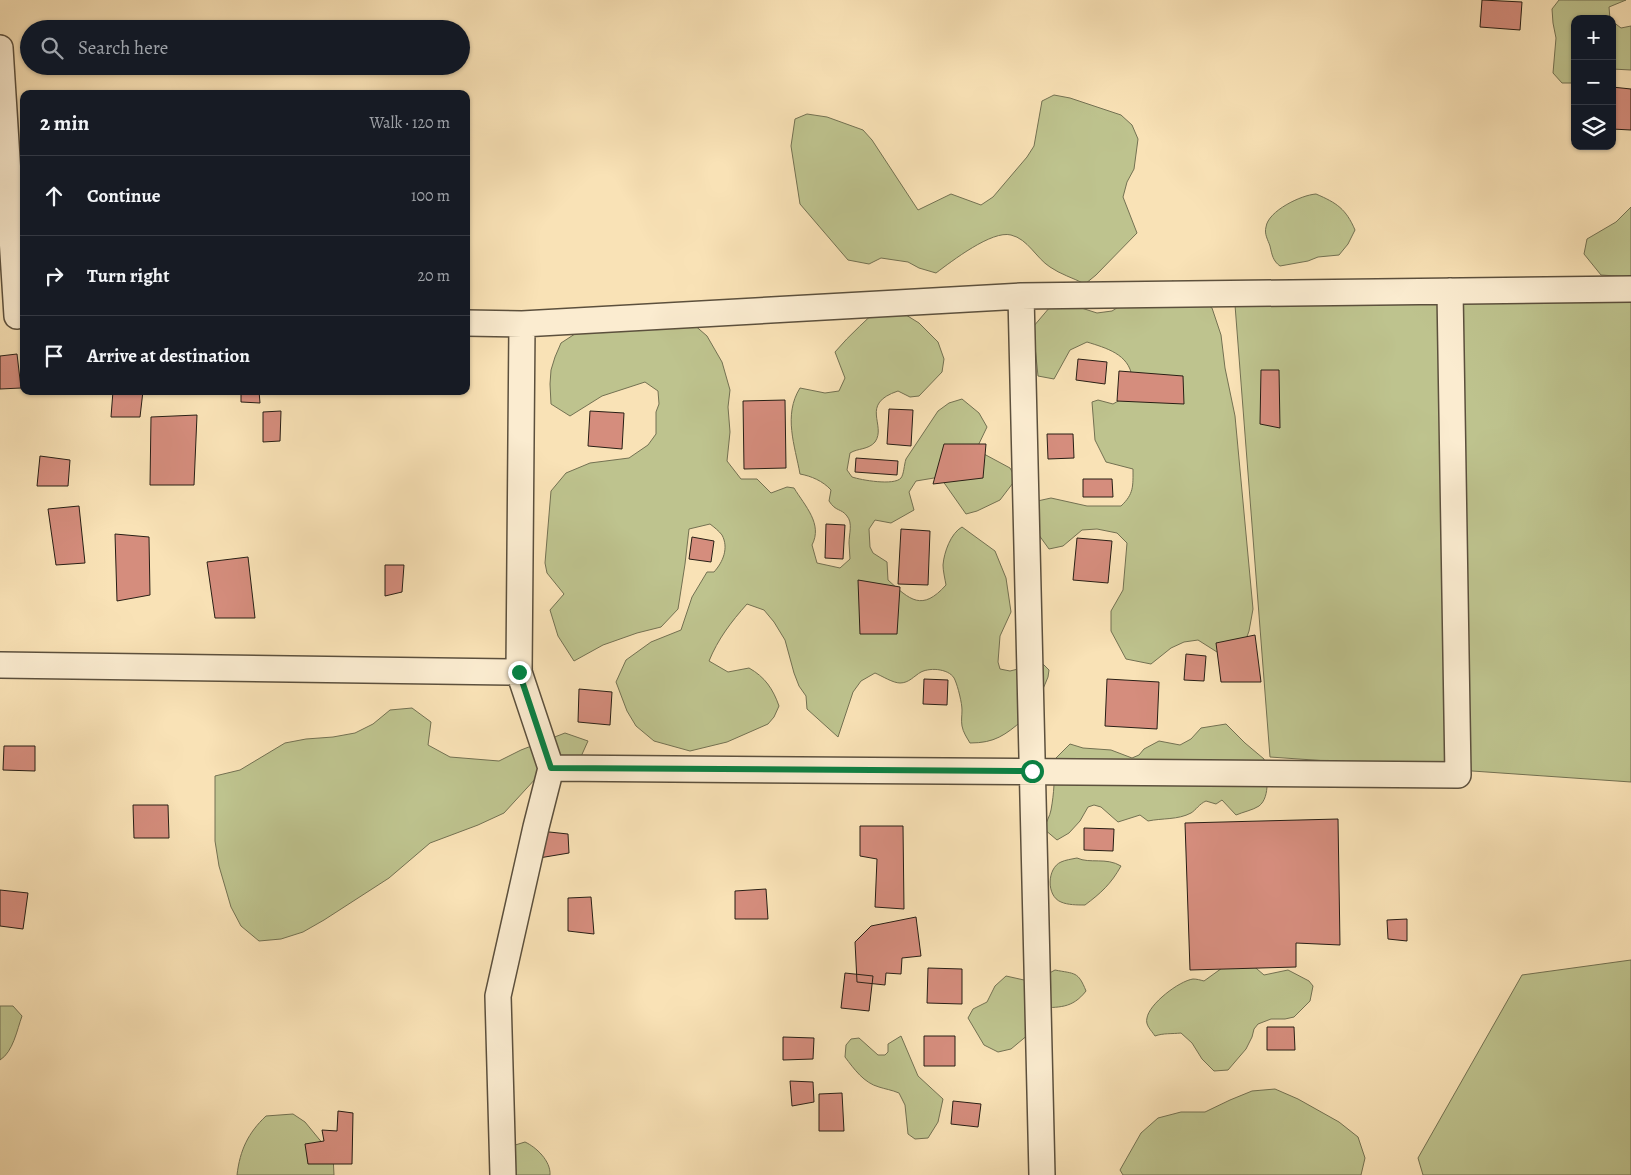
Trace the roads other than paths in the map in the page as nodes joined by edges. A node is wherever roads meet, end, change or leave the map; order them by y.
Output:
1 (0, 48) edge
2 (1631, 289) edge
3 (1450, 291) junction
4 (1021, 296) junction
5 (13, 316) edge
6 (470, 323) edge
7 (522, 324) junction
8 (0, 665) edge
9 (519, 672) junction
10 (551, 768) junction
11 (1032, 771) junction
12 (503, 1175) edge
13 (1042, 1175) edge

1 - 5 street
2 - 3 street
3 - 4 street
3 - 11 street
4 - 7 street
4 - 11 street
6 - 7 street
7 - 9 street
8 - 9 street
9 - 10 street
10 - 11 street
10 - 12 street
11 - 13 street

